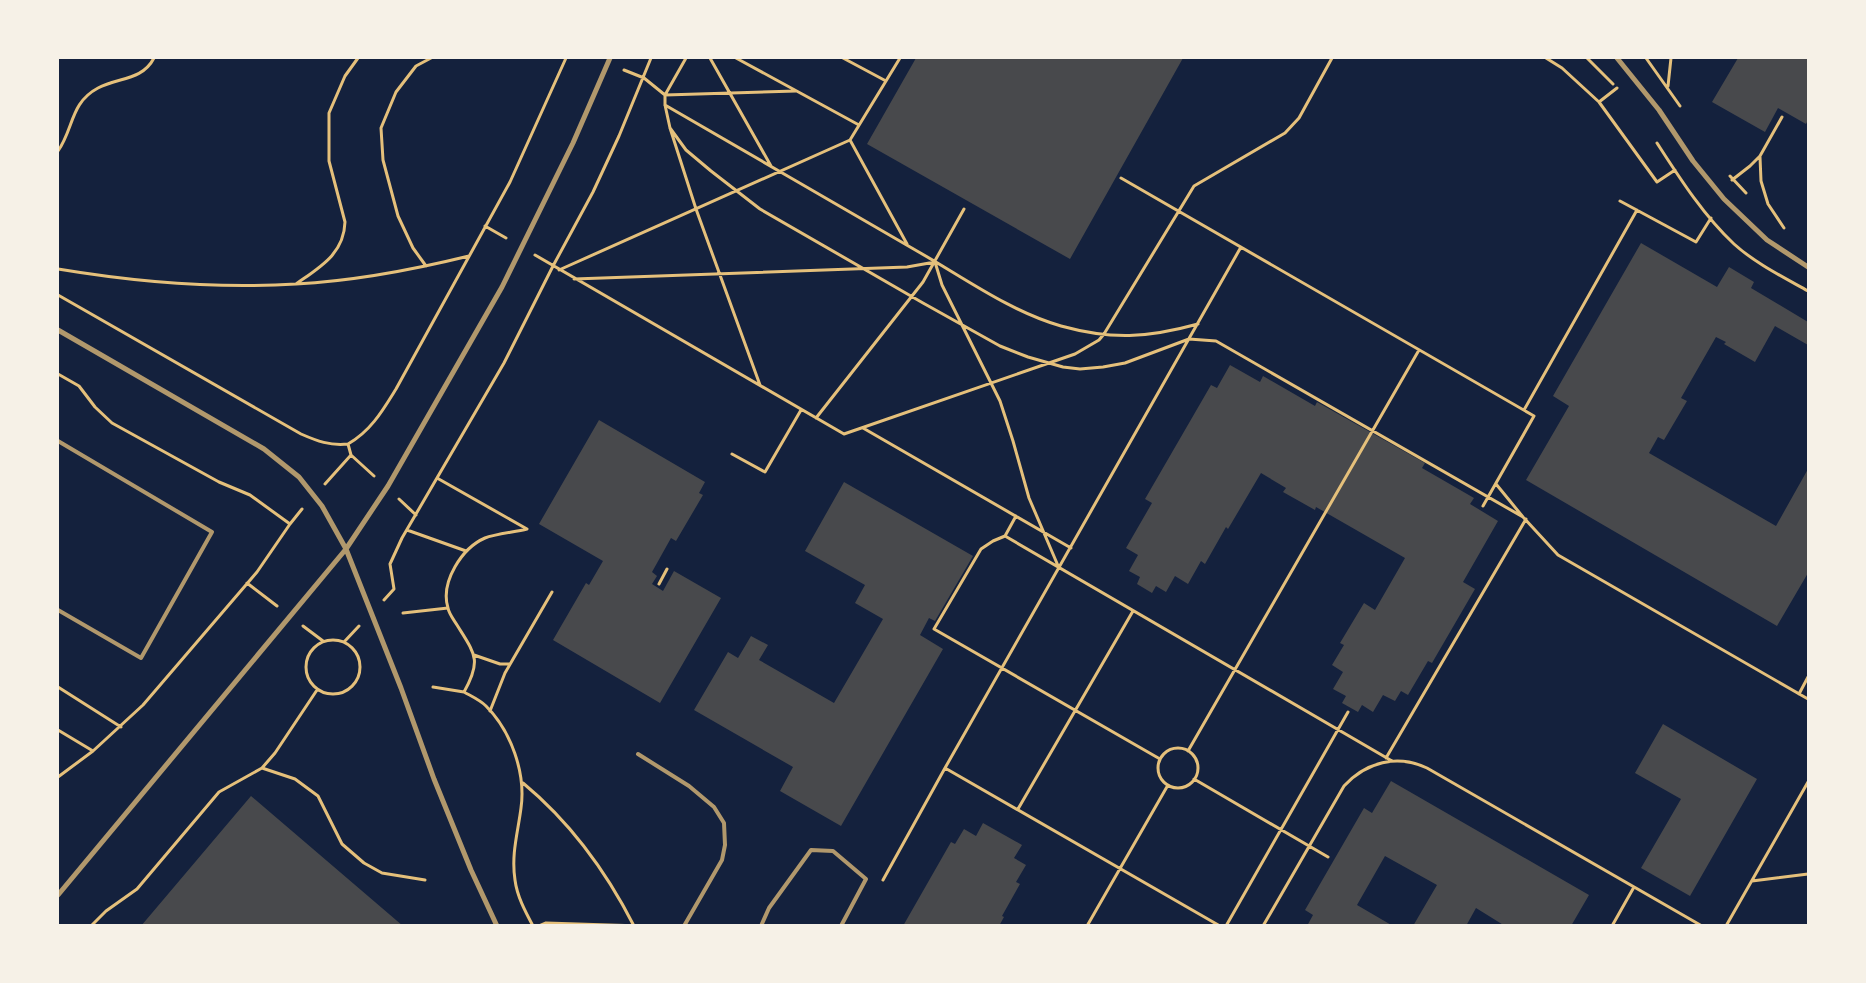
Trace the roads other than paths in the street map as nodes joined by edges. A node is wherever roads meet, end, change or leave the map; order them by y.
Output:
1 (1617, 58) edge
2 (609, 60) edge
3 (1808, 267) edge
4 (58, 330) edge
5 (58, 441) edge
6 (346, 549) junction
7 (58, 610) edge
8 (638, 754) dead end
9 (58, 895) edge
10 (497, 926) edge
11 (684, 926) edge
12 (760, 926) edge
13 (841, 926) edge

1 - 3 street
2 - 6 street
4 - 6 street
5 - 7 lane
6 - 9 street
6 - 10 street
8 - 11 lane
12 - 13 lane

